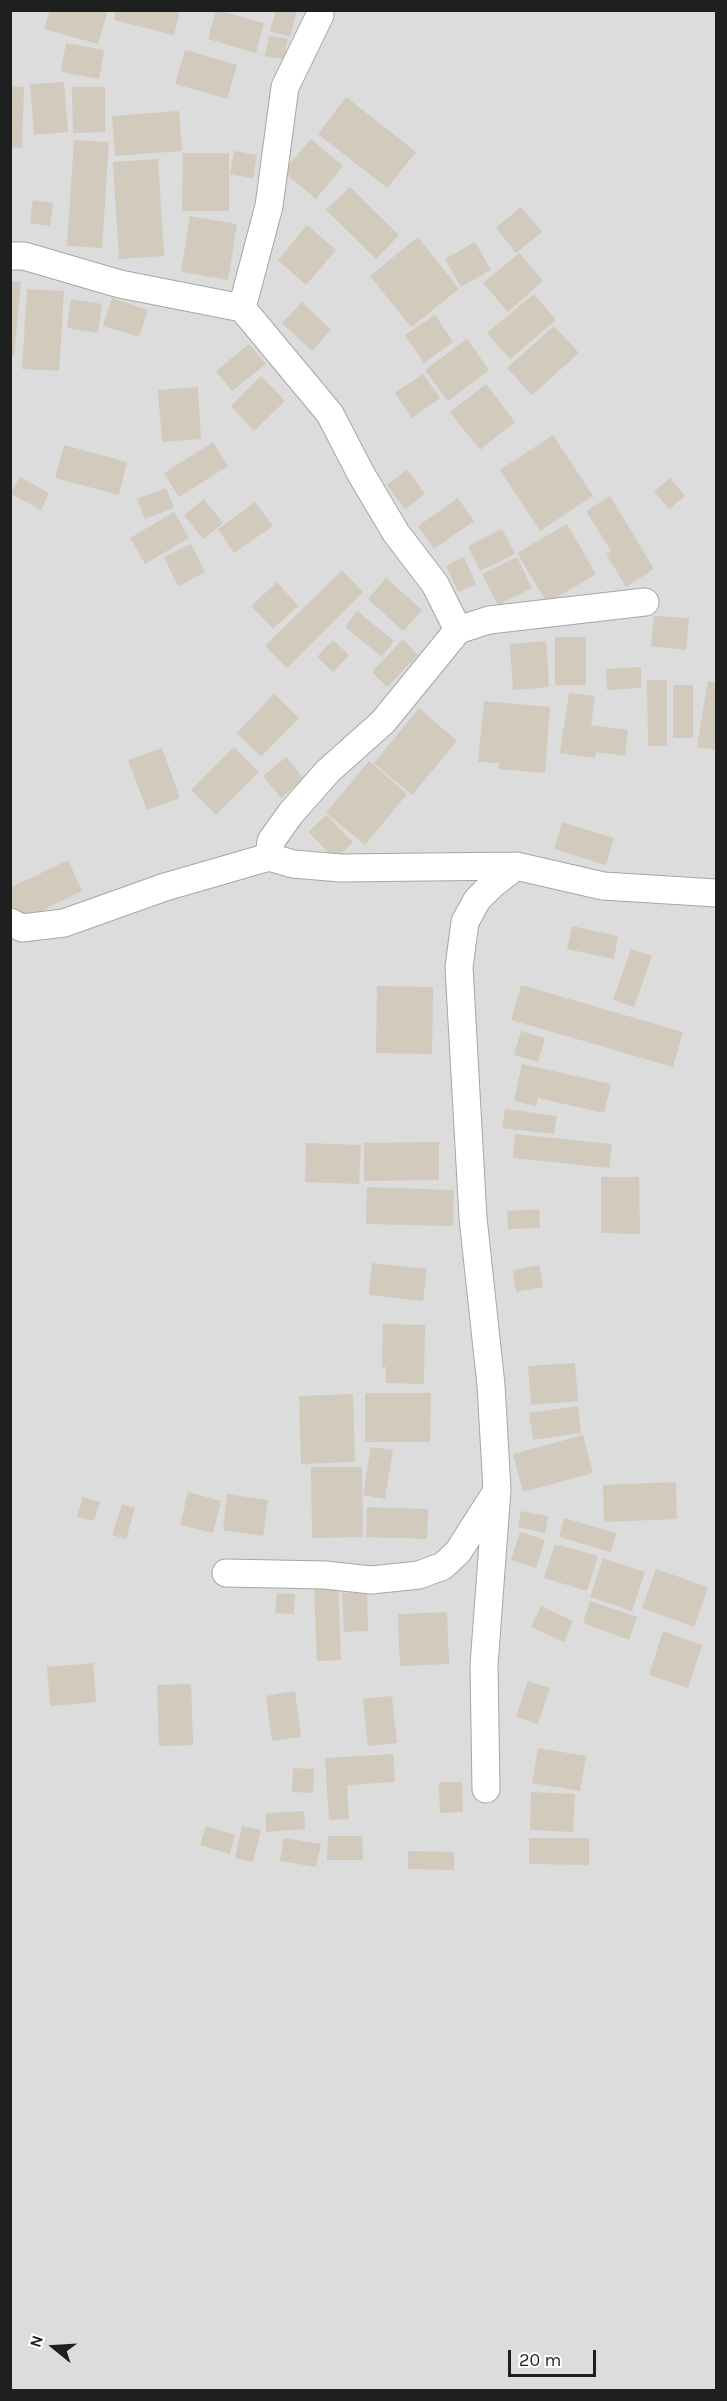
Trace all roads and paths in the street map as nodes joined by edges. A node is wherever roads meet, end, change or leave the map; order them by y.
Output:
1 (320, 15) dead end
2 (10, 256) edge
3 (242, 308) junction
4 (645, 602) dead end
5 (458, 630) junction
6 (269, 857) junction
7 (516, 866) junction
8 (717, 893) edge
9 (10, 922) edge
10 (497, 1490) junction
11 (226, 1573) dead end
12 (486, 1790) dead end

1 - 3 street
2 - 3 street
3 - 5 street
4 - 5 street
5 - 6 street
6 - 7 street
6 - 9 street
7 - 8 street
7 - 10 street
10 - 11 street
10 - 12 street

